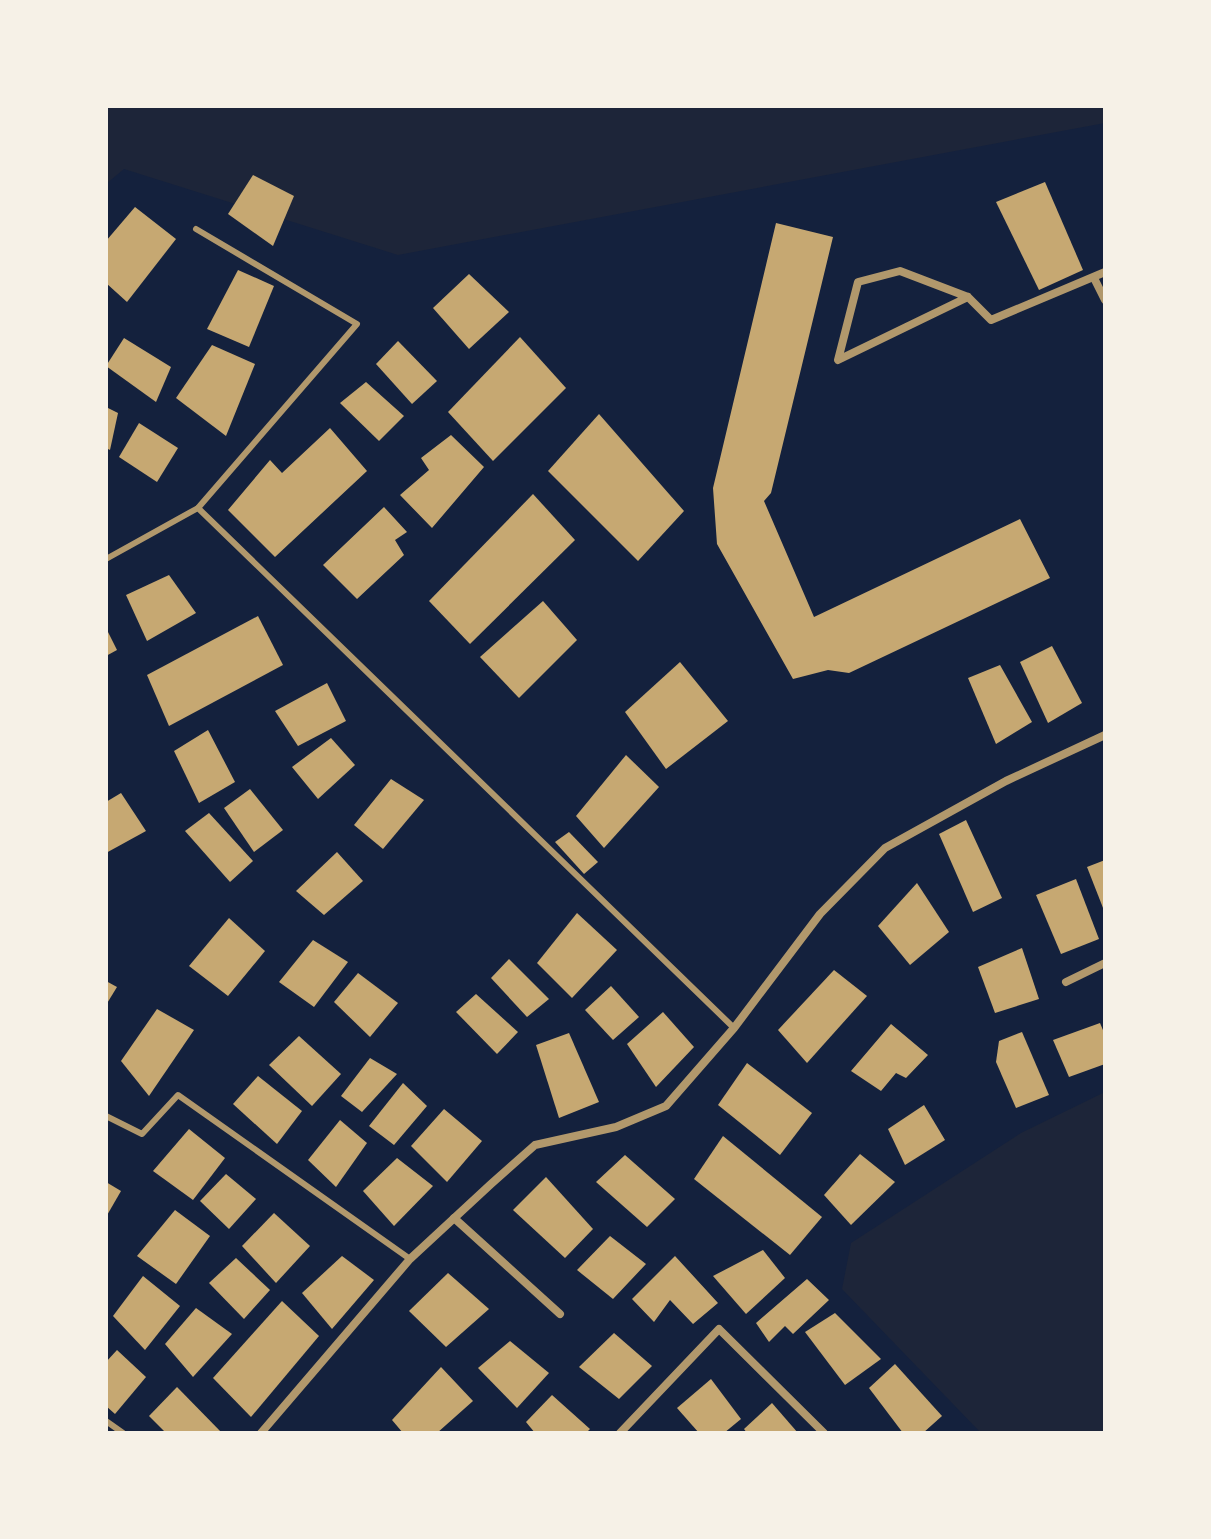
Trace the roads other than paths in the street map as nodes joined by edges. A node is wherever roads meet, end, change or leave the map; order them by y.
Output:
1 (196, 229) dead end
2 (1105, 272) edge
3 (1094, 278) junction
4 (968, 297) junction
5 (1105, 300) edge
6 (198, 508) junction
7 (106, 559) edge
8 (1105, 735) edge
9 (1105, 963) edge
10 (1066, 982) dead end
11 (734, 1028) junction
12 (106, 1116) edge
13 (454, 1218) junction
14 (410, 1259) junction
15 (560, 1314) dead end
16 (106, 1421) edge
17 (123, 1433) edge
18 (261, 1433) edge
19 (620, 1433) edge
20 (824, 1433) edge

1 - 6 lane
2 - 3 street
3 - 4 street
3 - 5 street
4 - 4 street
6 - 7 lane
6 - 11 lane
8 - 11 street
9 - 10 street
11 - 13 street
12 - 14 lane
13 - 14 street
13 - 15 street
14 - 18 street
16 - 17 lane
19 - 20 street

